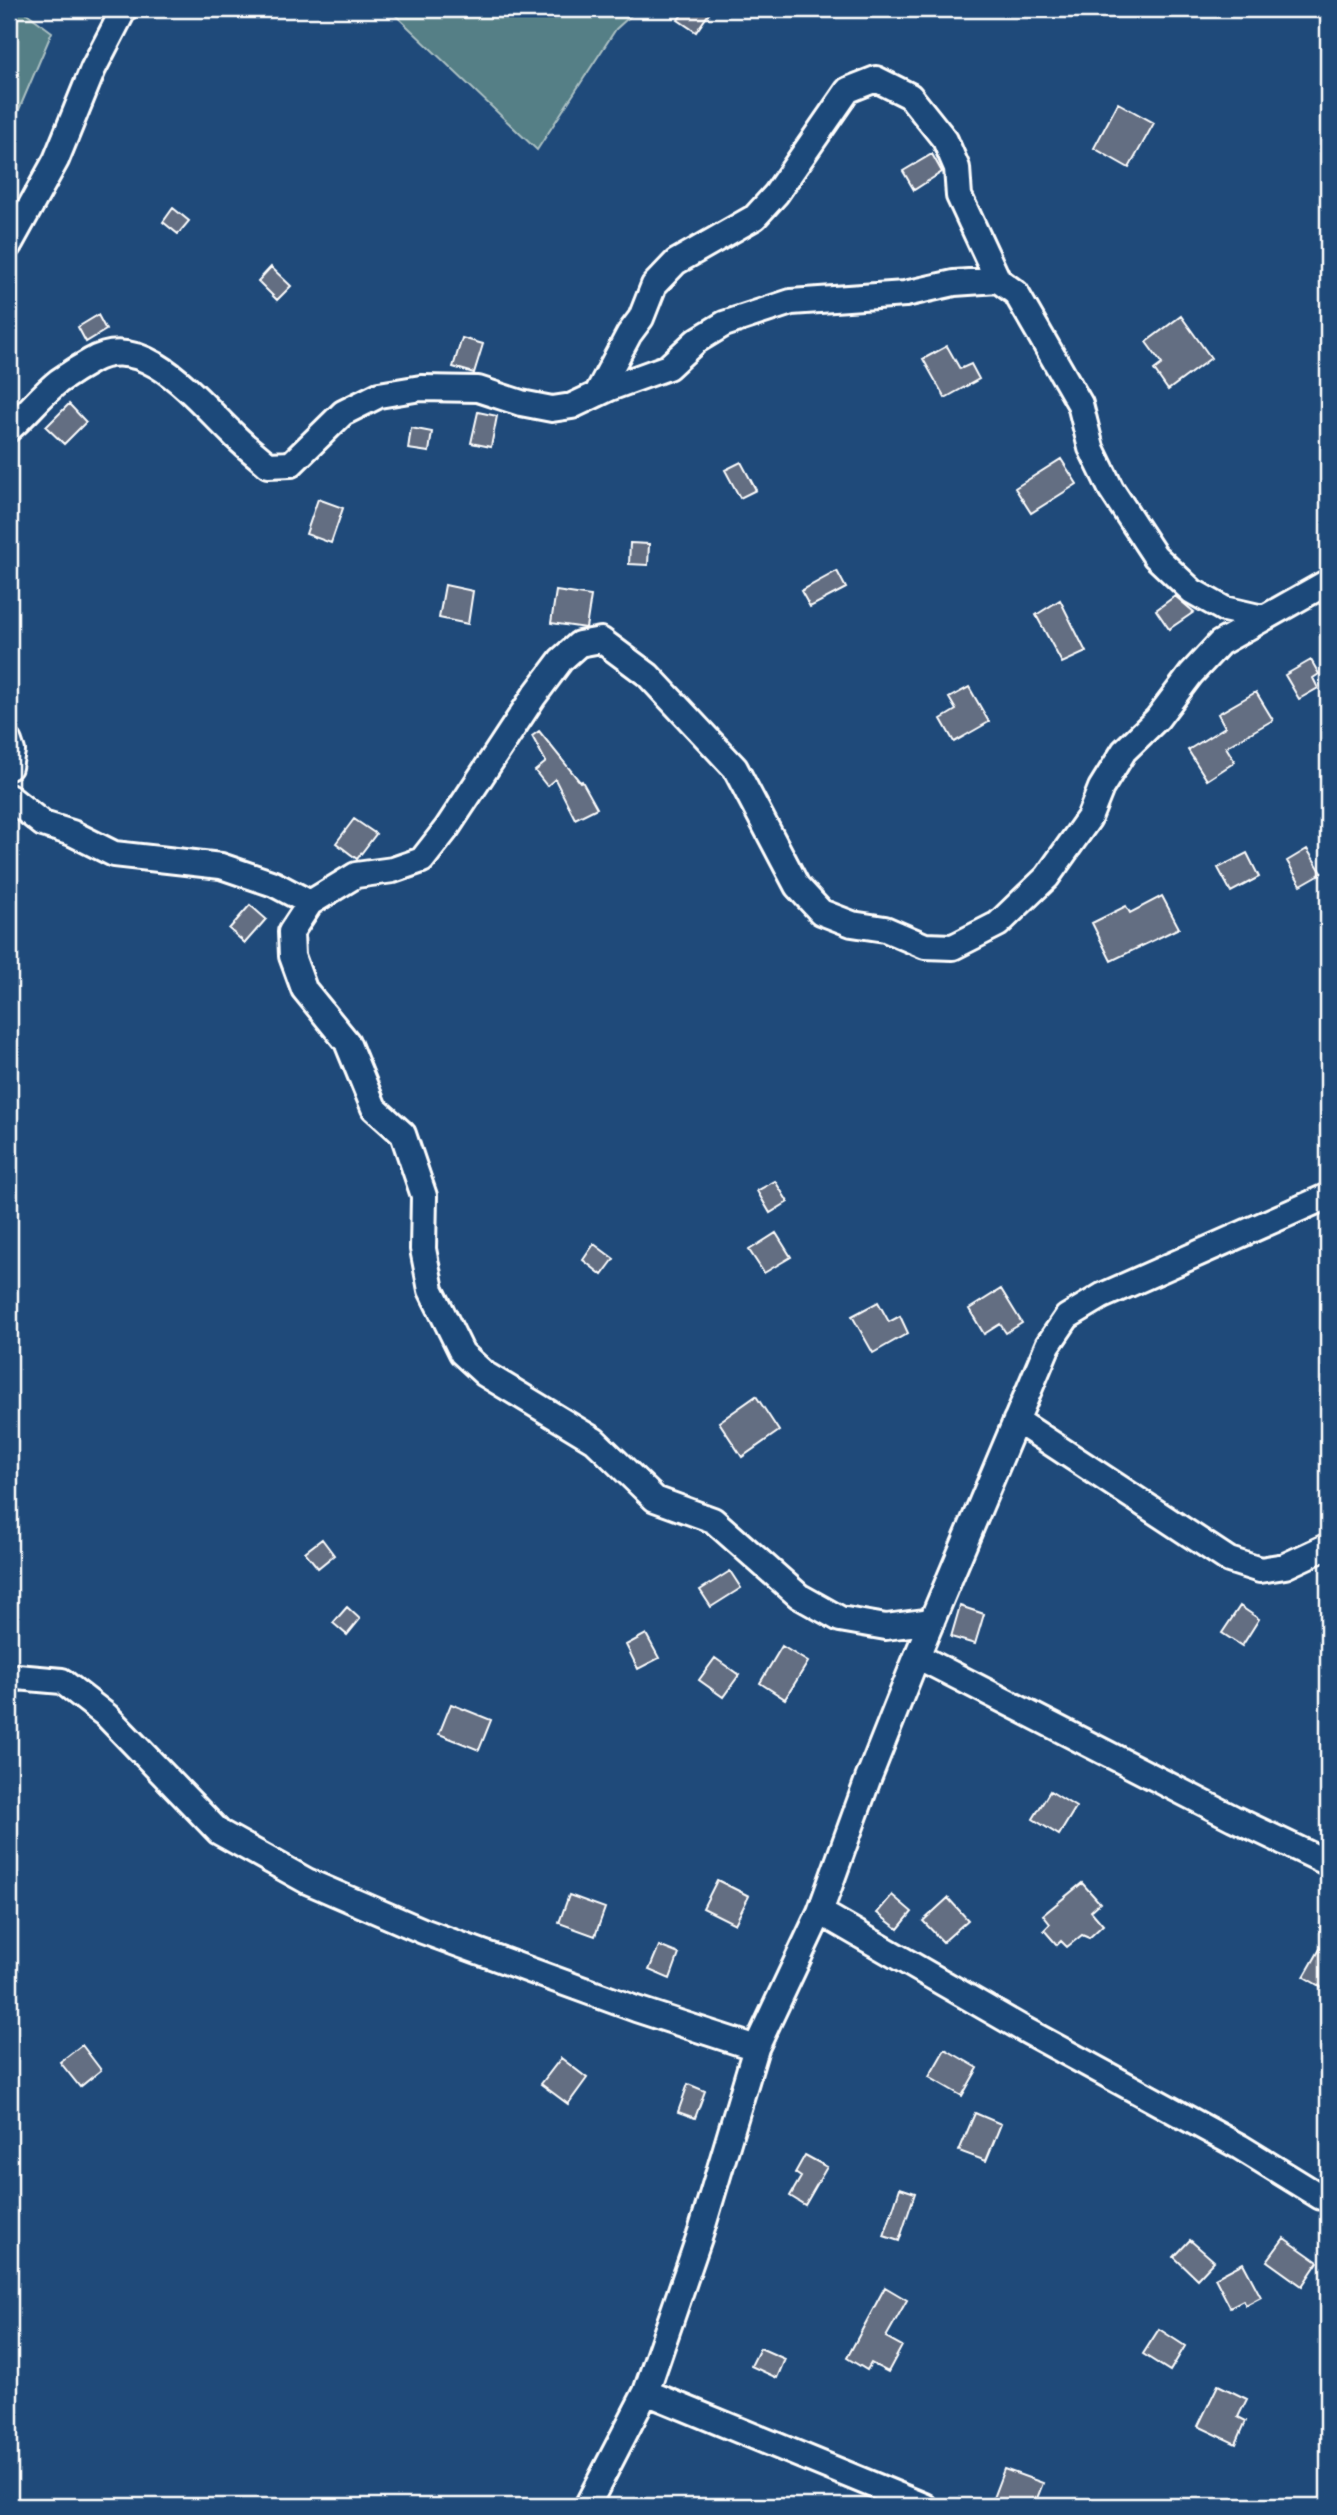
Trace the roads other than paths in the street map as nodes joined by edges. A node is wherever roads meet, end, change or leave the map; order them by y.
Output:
1 (124, 9) edge
2 (9, 245) edge
3 (998, 280) junction
4 (597, 394) junction
5 (9, 429) edge
6 (1328, 582) edge
7 (1263, 618) junction
8 (9, 742) edge
9 (9, 767) edge
10 (9, 797) edge
11 (310, 903) junction
12 (1328, 1196) edge
13 (1016, 1420) junction
14 (1328, 1546) edge
15 (932, 1621) junction
16 (917, 1656) junction
17 (11, 1677) edge
18 (1328, 1863) edge
19 (820, 1912) junction
20 (756, 2048) junction
21 (1328, 2198) edge
22 (646, 2392) junction
23 (873, 2496) edge
24 (587, 2506) edge
25 (924, 2506) edge

1 - 2 street
3 - 4 street
3 - 4 street
3 - 7 street
4 - 5 street
6 - 7 street
7 - 11 street
8 - 9 street
10 - 11 street
11 - 15 street
12 - 13 street
13 - 14 street
13 - 15 street
15 - 16 street
16 - 18 street
16 - 19 street
17 - 20 street
19 - 20 street
19 - 21 street
20 - 22 street
22 - 23 street
22 - 24 street
23 - 25 street

